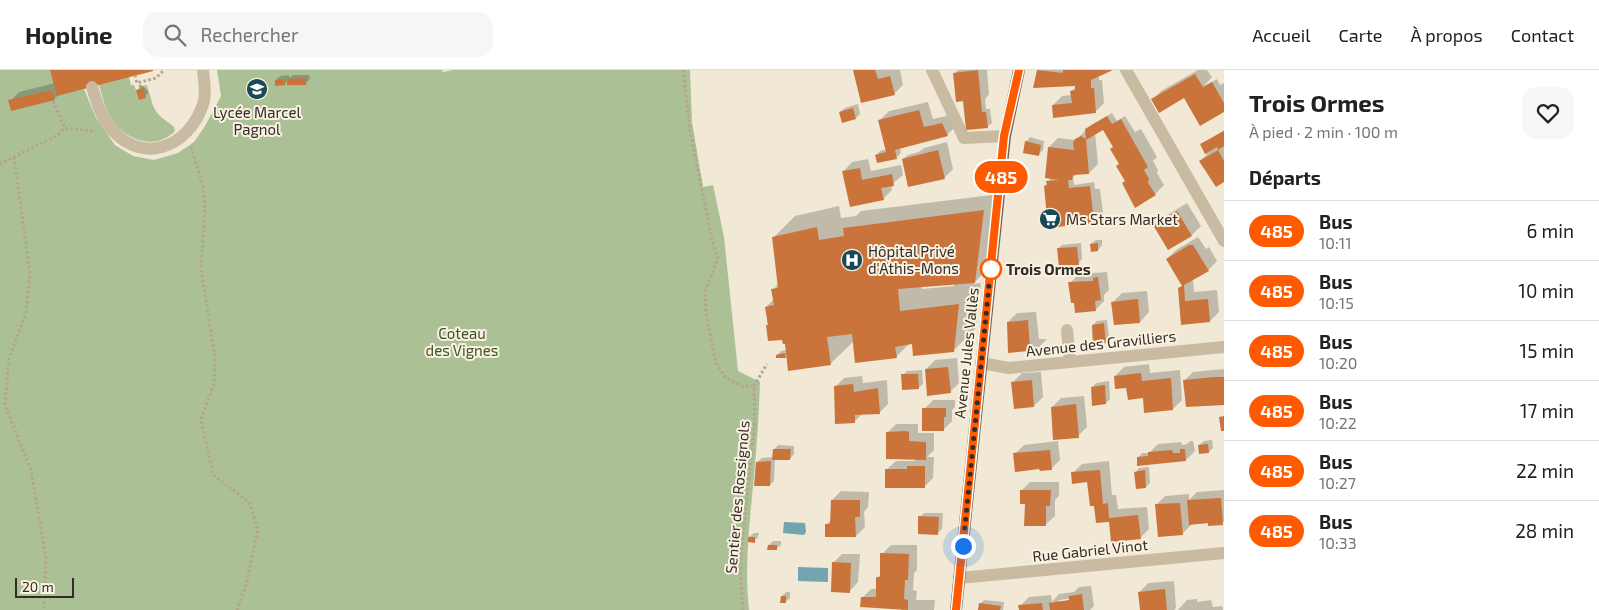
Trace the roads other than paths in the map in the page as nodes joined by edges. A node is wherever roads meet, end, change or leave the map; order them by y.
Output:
1 (203, 70) edge
2 (932, 70) edge
3 (1019, 70) edge
4 (1126, 70) edge
5 (92, 86) dead end
6 (1004, 136) junction
7 (1224, 241) edge
8 (1067, 330) dead end
9 (1224, 347) edge
10 (1070, 362) junction
11 (981, 363) junction
12 (1224, 553) edge
13 (959, 578) junction
14 (956, 610) edge

1 - 5 street
2 - 6 street
3 - 6 main road, Avenue Jules Vallès
4 - 7 street
6 - 11 main road, Avenue Jules Vallès
8 - 10 street
9 - 10 street, Avenue des Gravilliers
10 - 11 street, Avenue des Gravilliers
11 - 13 main road, Avenue Jules Vallès
12 - 13 street, Rue Gabriel Vinot
13 - 14 main road, Avenue Jules Vallès

